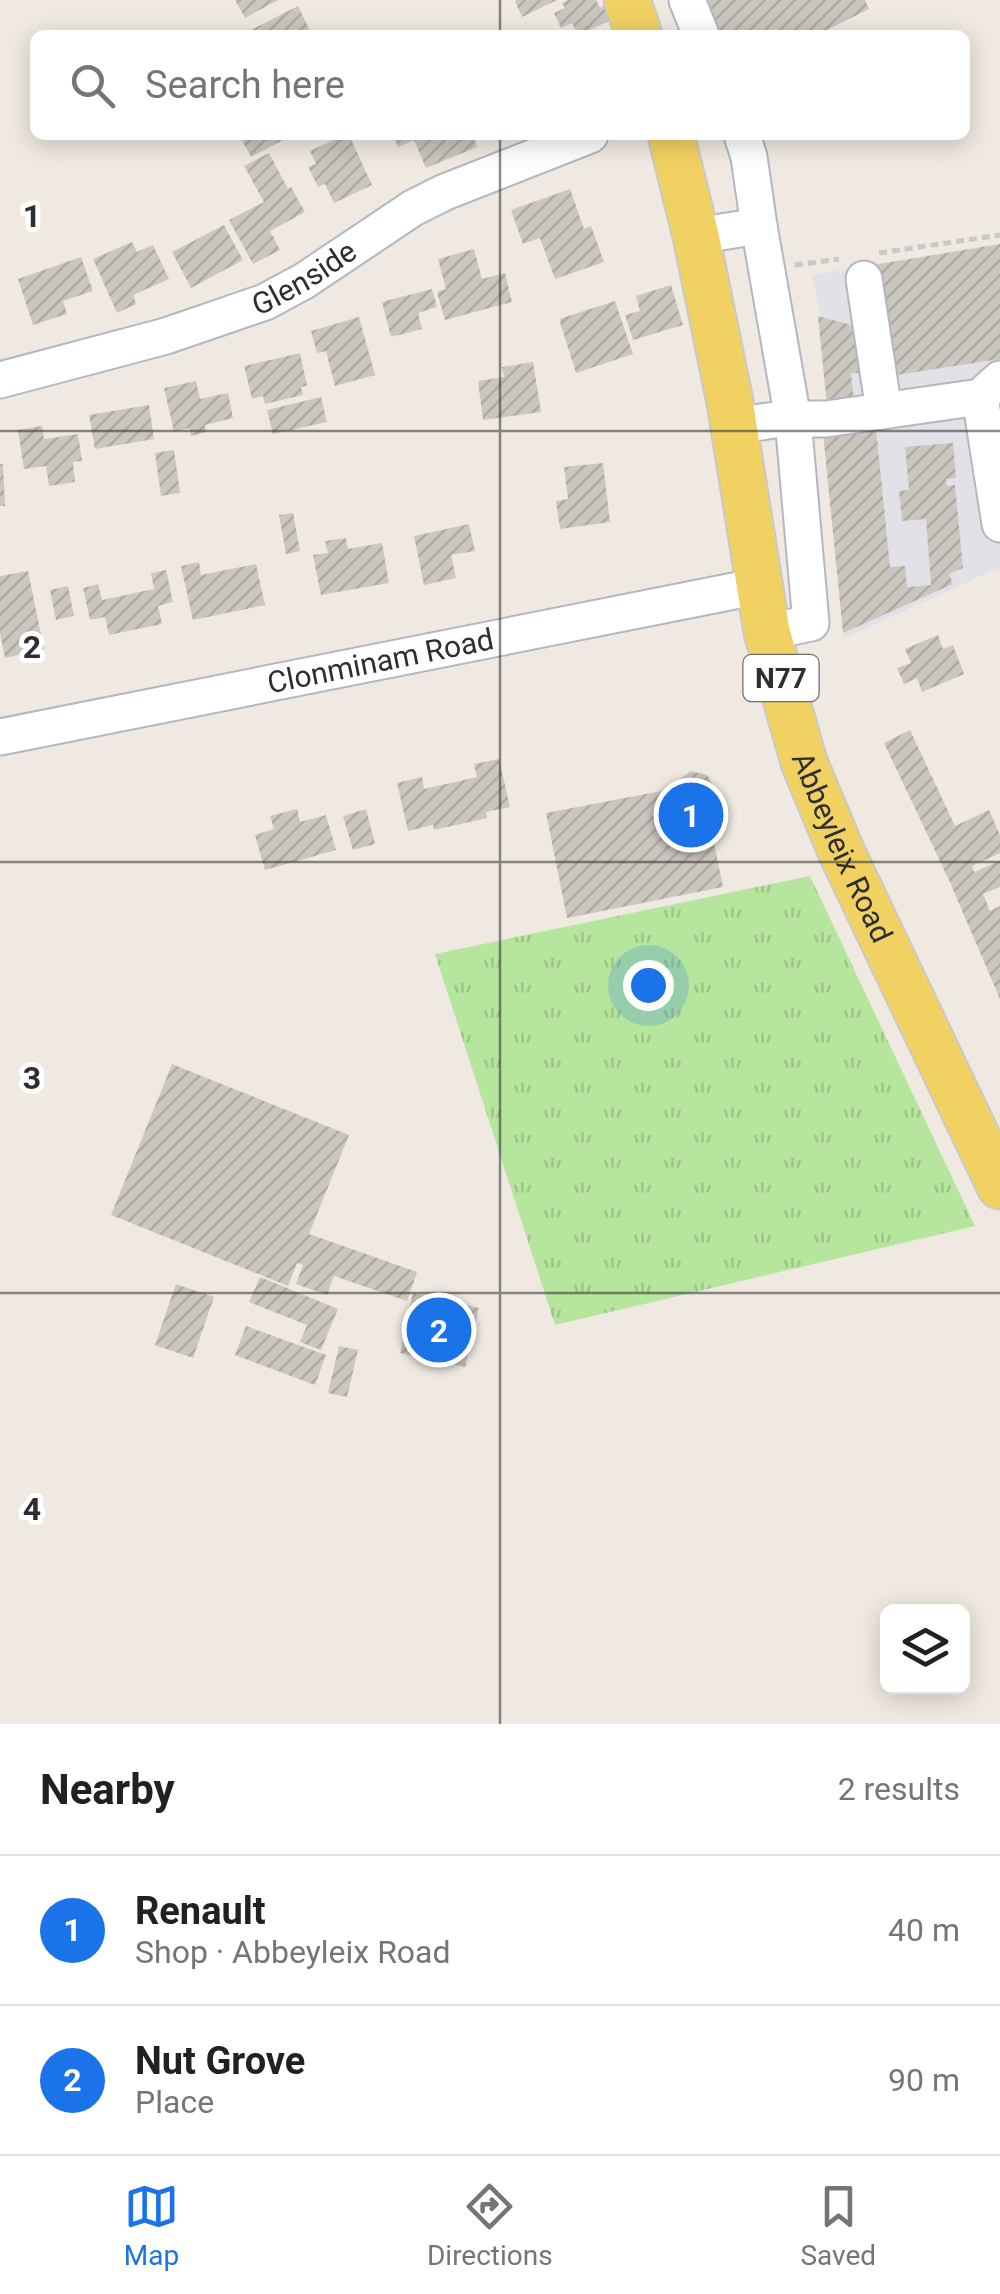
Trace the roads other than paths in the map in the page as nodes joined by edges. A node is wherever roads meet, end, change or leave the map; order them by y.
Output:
1 (626, 0) edge
2 (686, 0) edge
3 (636, 30) edge
4 (699, 30) edge
5 (577, 140) edge
6 (672, 140) edge
7 (744, 140) edge
8 (759, 226) junction
9 (696, 236) junction
10 (864, 279) dead end
11 (0, 380) edge
12 (990, 388) edge
13 (884, 411) junction
14 (793, 419) junction
15 (733, 426) junction
16 (1000, 524) edge
17 (760, 586) junction
18 (767, 632) junction
19 (0, 738) edge
20 (1000, 1186) edge

1 - 3 main road
2 - 4 street
5 - 11 street, Glenside
6 - 9 main road, Abbeyleix Road / N77
7 - 8 street
8 - 9 street
8 - 14 street
9 - 15 main road, Abbeyleix Road / N77
10 - 13 street
12 - 13 street
12 - 16 street
13 - 14 street
14 - 15 street
14 - 18 street
15 - 17 main road, Abbeyleix Road / N77
17 - 18 main road, Abbeyleix Road / N77
17 - 19 street, Clonminam Road
18 - 20 main road, Abbeyleix Road / N77

